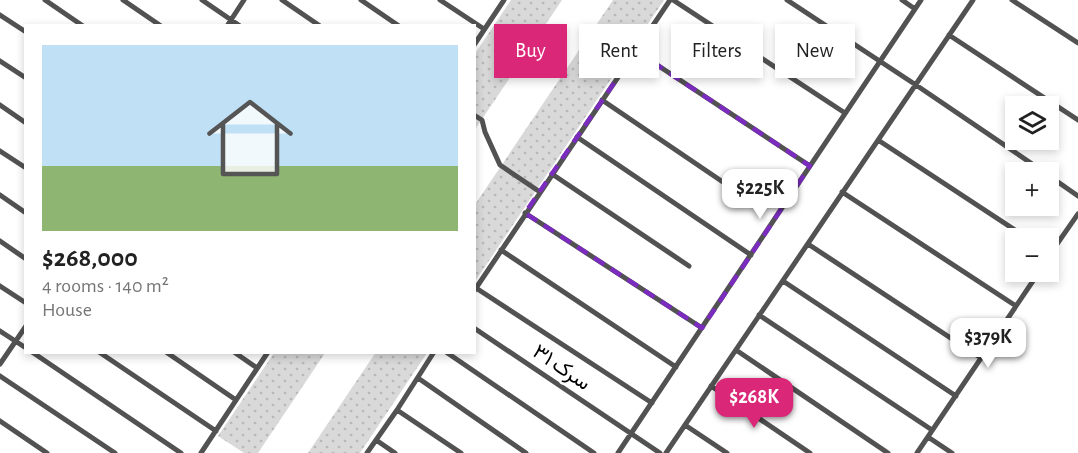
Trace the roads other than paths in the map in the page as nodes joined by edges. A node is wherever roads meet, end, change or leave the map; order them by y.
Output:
1 (45, 0) edge
2 (123, 0) edge
3 (202, 0) edge
4 (244, 0) edge
5 (282, 0) edge
6 (361, 0) edge
7 (440, 0) edge
8 (504, 0) edge
9 (671, 0) edge
10 (787, 0) edge
11 (902, 0) edge
12 (921, 0) edge
13 (973, 0) edge
14 (1012, 0) edge
15 (915, 9) junction
16 (0, 15) edge
17 (231, 19) junction
18 (80, 24) edge
19 (158, 24) edge
20 (228, 24) edge
21 (237, 24) edge
22 (317, 24) edge
23 (396, 24) edge
24 (655, 24) edge
25 (484, 29) junction
26 (24, 31) edge
27 (949, 35) junction
28 (476, 42) edge
29 (1078, 43) edge
30 (0, 61) edge
31 (880, 61) junction
32 (659, 66) edge
33 (24, 77) edge
34 (617, 78) edge
35 (916, 85) junction
36 (602, 100) junction
37 (0, 105) edge
38 (845, 113) junction
39 (476, 116) edge
40 (1078, 120) edge
41 (24, 122) edge
42 (577, 137) junction
43 (878, 140) junction
44 (0, 151) edge
45 (1029, 162) edge
46 (810, 166) junction
47 (24, 167) edge
48 (552, 174) junction
49 (1059, 183) edge
50 (540, 192) junction
51 (842, 192) junction
52 (0, 195) edge
53 (1078, 196) edge
54 (745, 197) dead end
55 (24, 212) edge
56 (525, 213) junction
57 (1078, 214) edge
58 (1012, 228) edge
59 (1059, 241) edge
60 (0, 242) edge
61 (808, 244) junction
62 (501, 250) junction
63 (751, 255) junction
64 (24, 258) edge
65 (689, 266) dead end
66 (783, 281) junction
67 (1032, 282) edge
68 (0, 286) edge
69 (476, 288) edge
70 (476, 291) edge
71 (24, 302) edge
72 (1016, 306) junction
73 (759, 315) junction
74 (702, 328) junction
75 (24, 329) edge
76 (476, 329) edge
77 (0, 331) edge
78 (16, 341) junction
79 (24, 347) edge
80 (736, 350) junction
81 (35, 354) edge
82 (102, 354) edge
83 (169, 354) edge
84 (237, 354) edge
85 (267, 354) edge
86 (433, 354) edge
87 (449, 354) edge
88 (981, 358) junction
89 (0, 364) edge
90 (676, 367) junction
91 (257, 368) junction
92 (0, 376) edge
93 (418, 378) junction
94 (711, 386) junction
95 (956, 396) junction
96 (236, 400) junction
97 (652, 403) junction
98 (397, 410) junction
99 (0, 421) edge
100 (685, 425) junction
101 (932, 430) junction
102 (216, 431) junction
103 (631, 434) junction
104 (928, 437) junction
105 (376, 440) junction
106 (47, 453) edge
107 (115, 453) edge
108 (181, 453) edge
109 (201, 453) edge
110 (367, 453) edge
111 (395, 453) edge
112 (461, 453) edge
113 (526, 453) edge
114 (594, 453) edge
115 (618, 453) edge
116 (660, 453) edge
117 (666, 453) edge
118 (727, 453) edge
119 (810, 453) edge
120 (888, 453) edge
121 (917, 453) edge
122 (952, 453) edge

1 - 18 street
2 - 19 street
3 - 17 street
4 - 17 street
5 - 22 street
6 - 23 street
7 - 25 street
8 - 25 street
9 - 24 street
9 - 38 street
10 - 31 street
11 - 15 street
12 - 15 street
13 - 27 street
14 - 29 street
15 - 31 street
16 - 26 street
17 - 20 street
17 - 21 street
25 - 28 street
27 - 35 street
27 - 40 street
30 - 33 street
31 - 35 street
31 - 38 street
32 - 46 street
34 - 36 street
35 - 43 street
35 - 45 street
36 - 42 street
36 - 54 street
37 - 41 street
38 - 46 street
39 - 50 street
42 - 48 street
42 - 63 street
43 - 51 street
43 - 58 street
44 - 47 street
46 - 63 street
48 - 50 street
48 - 65 street
49 - 53 street
50 - 56 street
51 - 61 street
51 - 72 street
52 - 55 street
56 - 62 street
56 - 74 street
57 - 59 street
60 - 64 street
61 - 66 street
61 - 88 street
62 - 69 street
62 - 90 street
63 - 74 street
66 - 73 street
66 - 95 street
67 - 72 street
68 - 71 street
70 - 97 street
72 - 88 street
73 - 80 street
73 - 101 street
74 - 90 street
75 - 78 street
76 - 103 street, سرک ۳۱
77 - 78 street
78 - 79 street
78 - 89 street
80 - 94 street
80 - 120 street
81 - 108 street
82 - 102 street
83 - 96 street
84 - 91 street
85 - 91 street
86 - 93 street
87 - 114 street
88 - 95 street
90 - 97 street
91 - 96 street
92 - 107 street
93 - 98 street
93 - 113 street
94 - 100 street
94 - 119 street
95 - 101 street
96 - 102 street
97 - 103 street
98 - 105 street
98 - 112 street
99 - 106 street
100 - 117 street
100 - 118 street
101 - 104 street
102 - 109 street
103 - 115 street
103 - 116 street, سرک ۳۱
104 - 121 street
104 - 122 street
105 - 110 street
105 - 111 street

